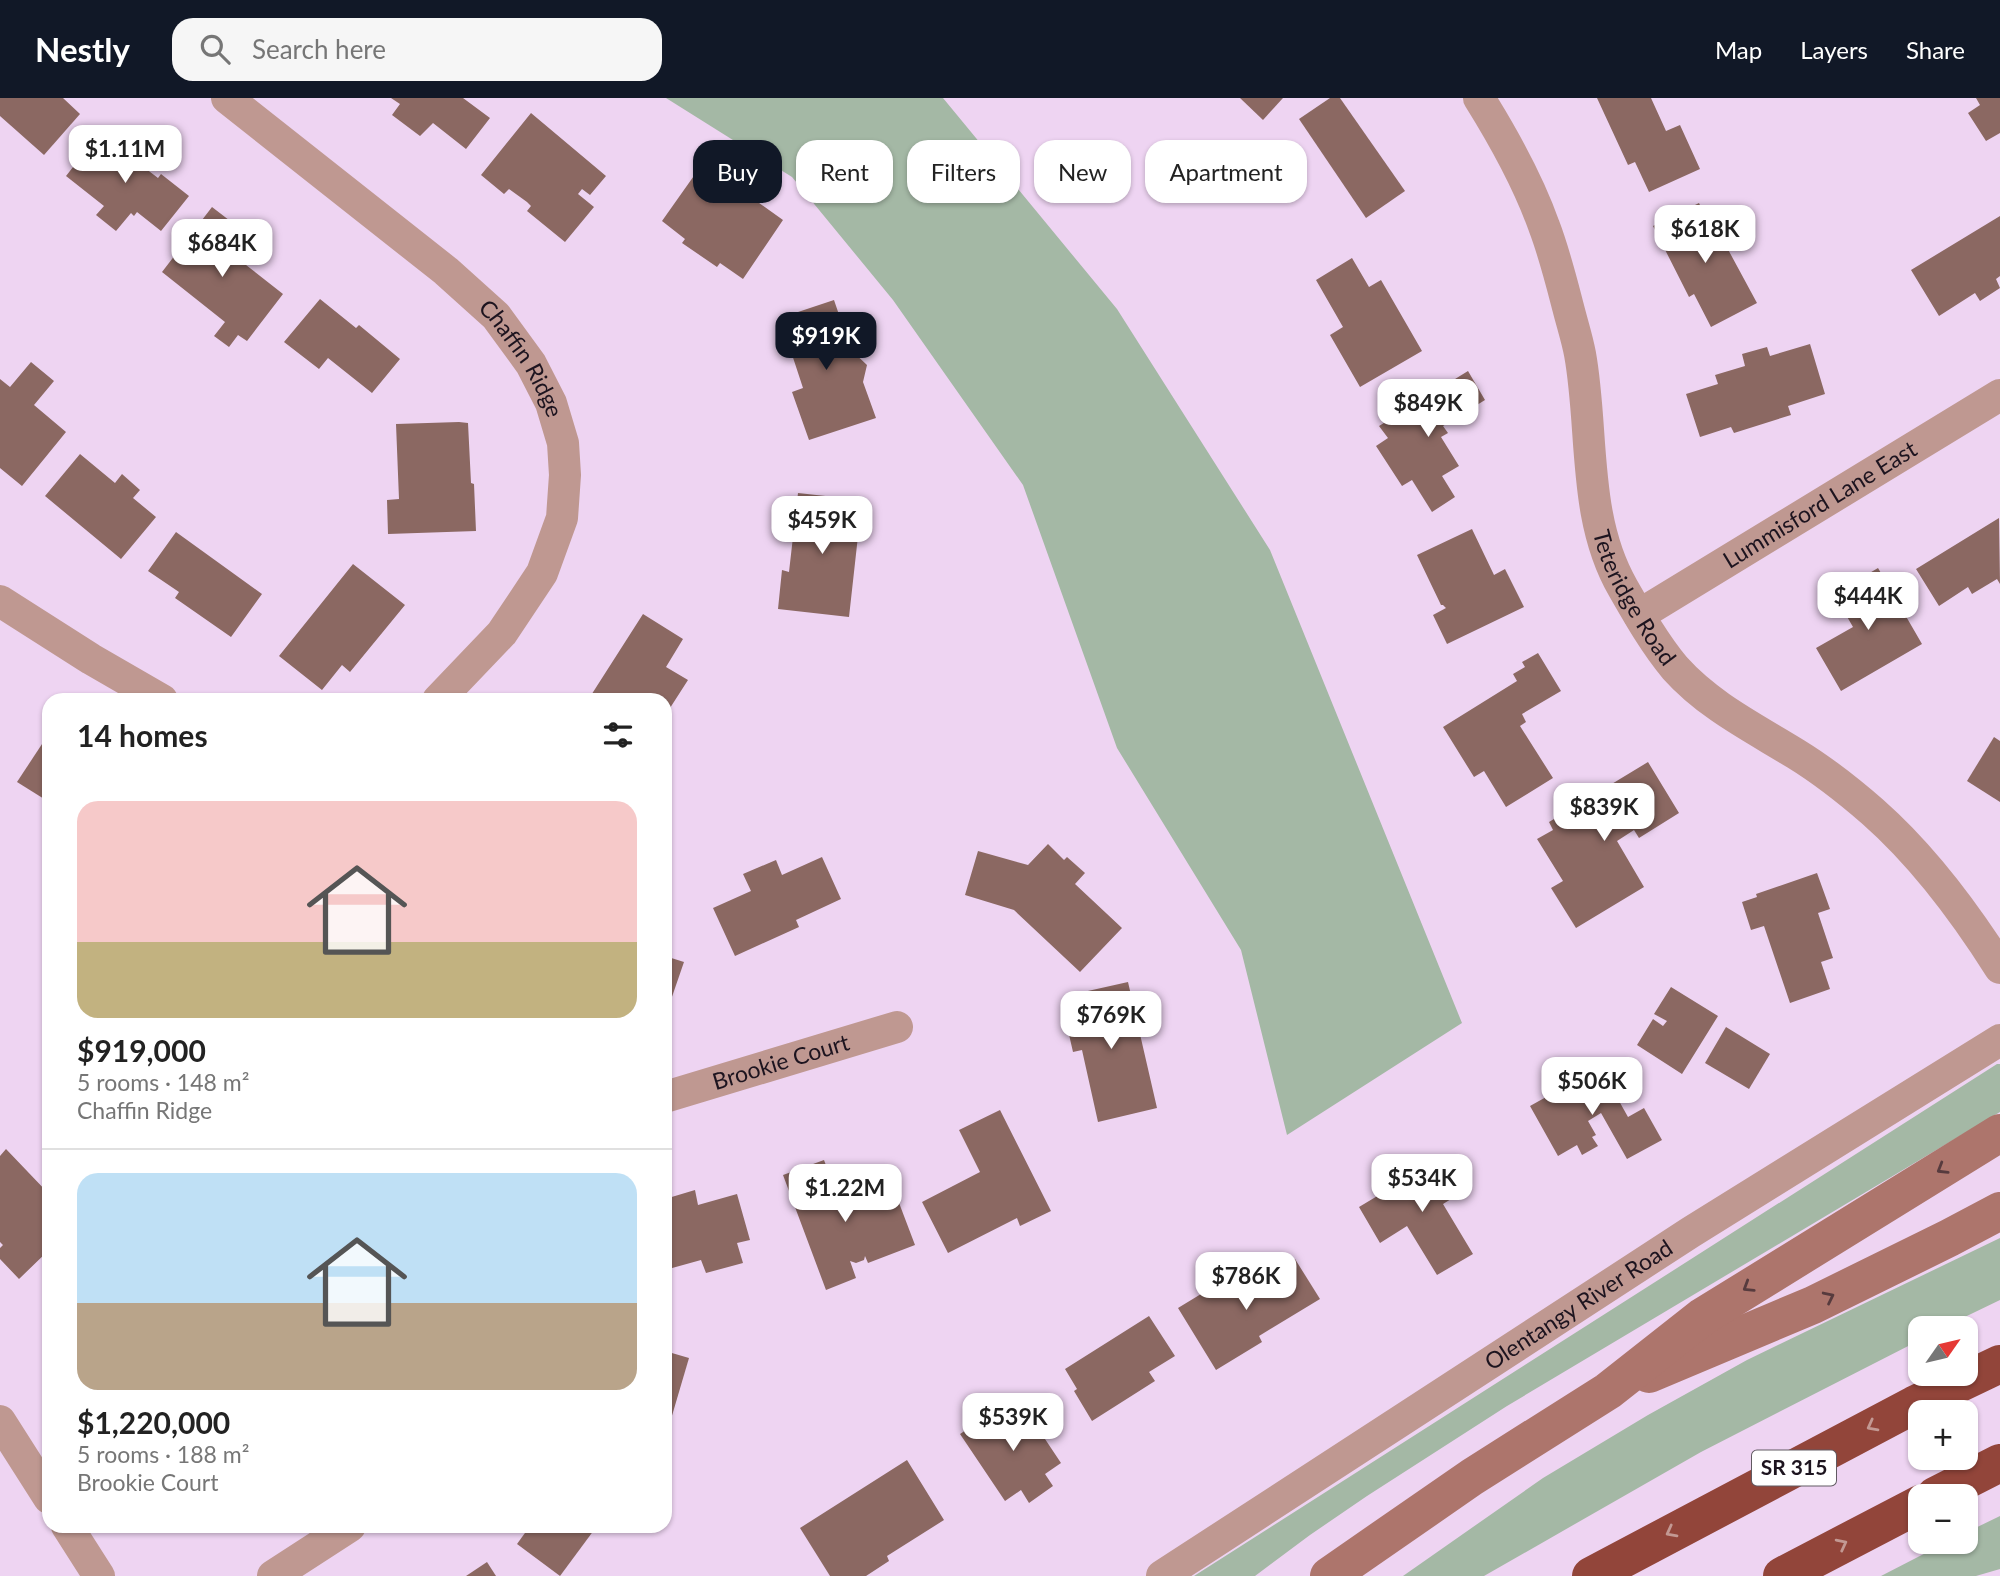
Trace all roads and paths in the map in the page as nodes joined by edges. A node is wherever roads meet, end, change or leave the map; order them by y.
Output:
1 (227, 98) edge
2 (1479, 98) edge
3 (2000, 396) edge
4 (0, 601) edge
5 (1639, 615) junction
6 (150, 693) edge
7 (445, 693) edge
8 (2000, 968) edge
9 (897, 1027) dead end
10 (2000, 1040) edge
11 (672, 1095) edge
12 (2000, 1133) edge
13 (2000, 1211) edge
14 (2000, 1364) edge
15 (1608, 1391) junction
16 (0, 1421) edge
17 (2000, 1463) edge
18 (1959, 1484) edge
19 (42, 1487) edge
20 (1908, 1510) edge
21 (71, 1533) edge
22 (339, 1533) edge
23 (99, 1576) edge
24 (273, 1576) edge
25 (1163, 1576) edge
26 (1329, 1576) edge
27 (1591, 1576) edge
28 (1782, 1576) edge

1 - 7 street, Chaffin Ridge
2 - 5 street, Teteridge Road
3 - 5 street, Lummisford Lane East
4 - 6 street
5 - 8 street, Teteridge Road
9 - 11 street, Brookie Court
10 - 25 street, Olentangy River Road
12 -> 15 main road
15 -> 13 main road
14 -> 27 highway, SR 315
15 - 26 main road
16 - 19 street
17 - 18 highway
28 -> 20 highway
21 - 23 street
22 - 24 street

